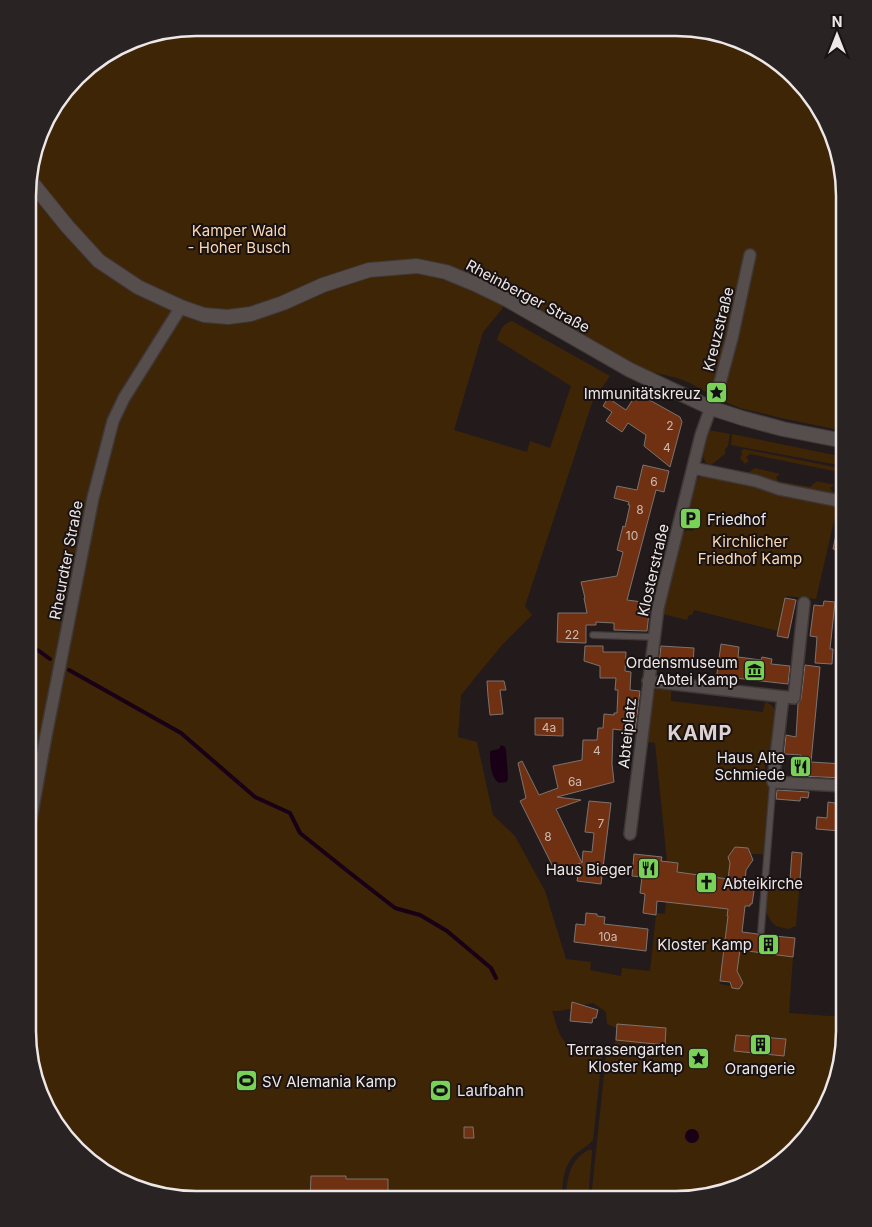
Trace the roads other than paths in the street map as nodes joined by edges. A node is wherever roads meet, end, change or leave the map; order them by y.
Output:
1 (37, 189) edge
2 (750, 255) dead end
3 (181, 307) junction
4 (711, 408) junction
5 (836, 439) edge
6 (693, 468) junction
7 (836, 500) edge
8 (804, 603) dead end
9 (594, 635) dead end
10 (654, 637) junction
11 (648, 681) junction
12 (783, 697) junction
13 (773, 782) junction
14 (835, 786) edge
15 (36, 792) edge
16 (630, 834) dead end
17 (761, 931) dead end

1 - 3 main road, Rheinberger Straße
2 - 4 street, Kreuzstraße
3 - 4 main road, Rheinberger Straße
3 - 15 street, Rheurdter Straße
4 - 5 main road, Rheinberger Straße
4 - 6 street, Klosterstraße
6 - 7 street
6 - 10 street, Klosterstraße
8 - 12 street
9 - 10 lane
10 - 11 street, Klosterstraße
11 - 12 street, Abteiplatz
11 - 16 street, Abteiplatz
12 - 13 street
13 - 14 street
13 - 17 lane

